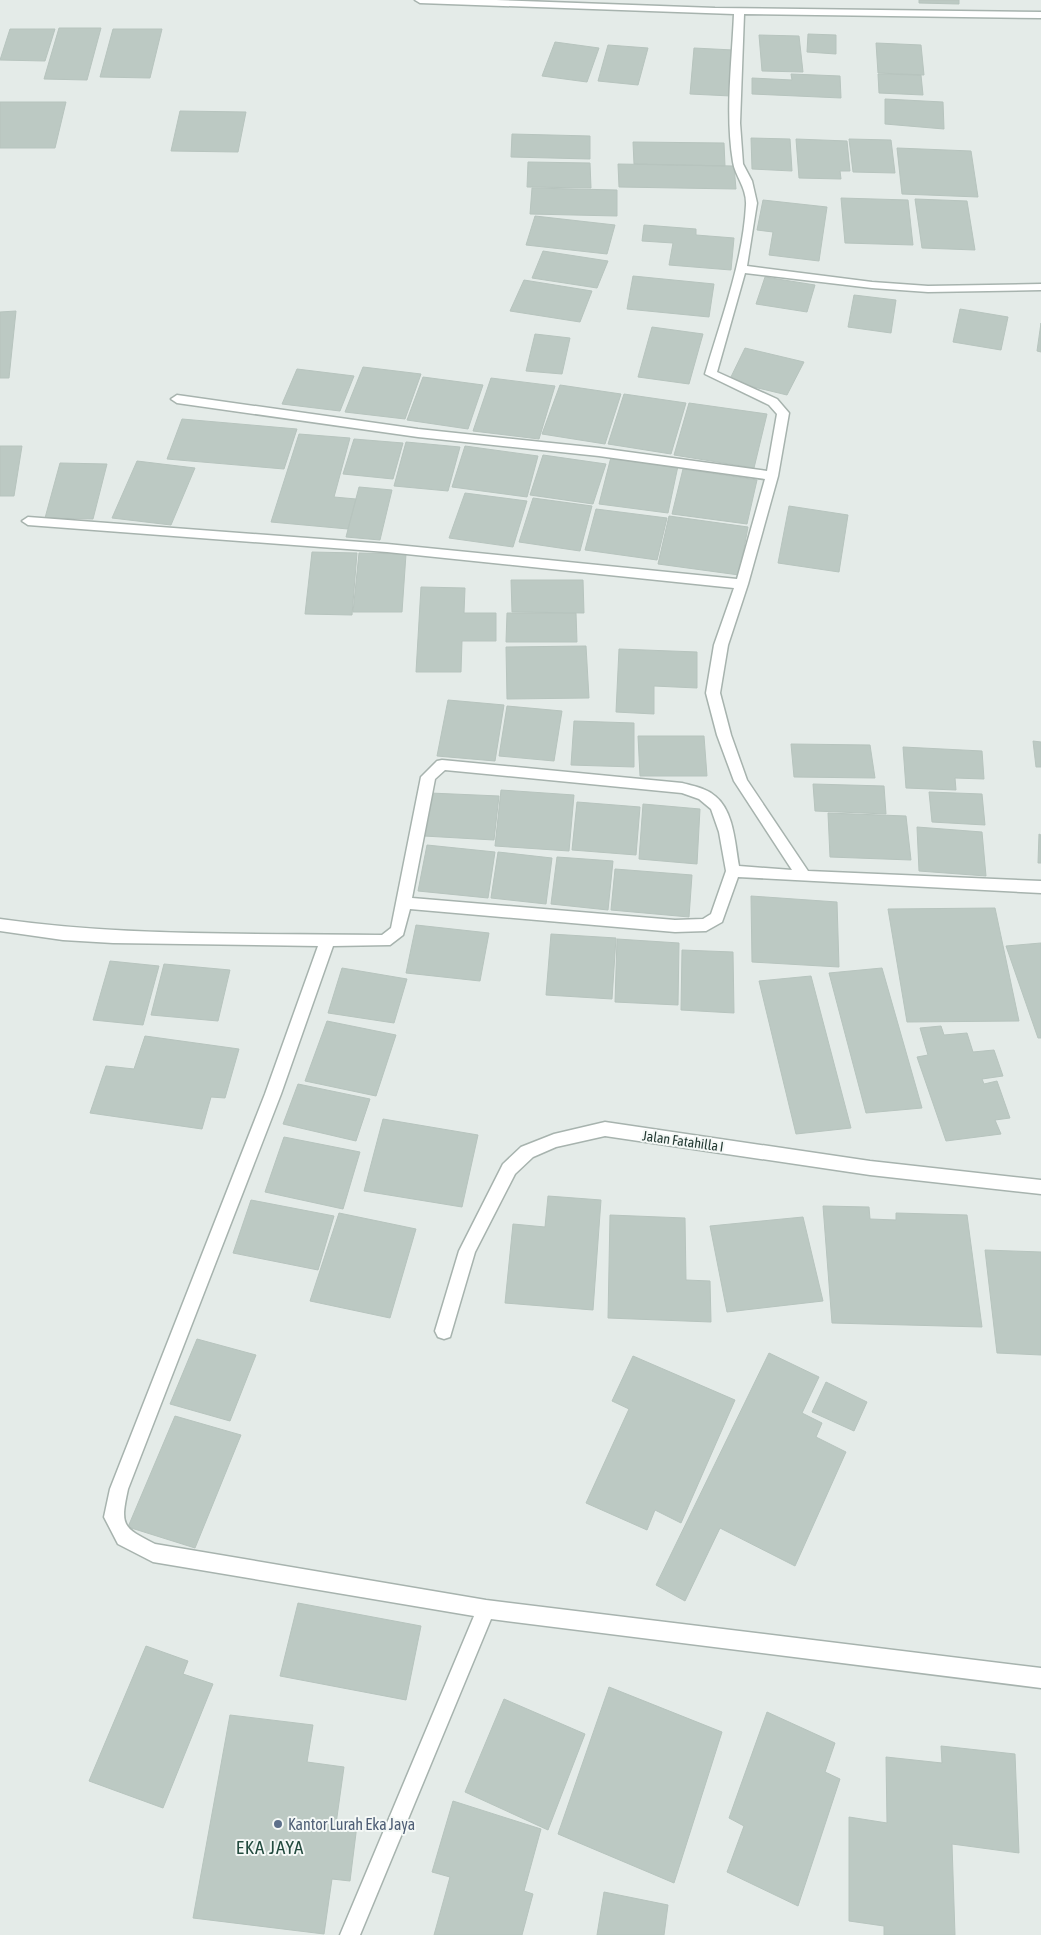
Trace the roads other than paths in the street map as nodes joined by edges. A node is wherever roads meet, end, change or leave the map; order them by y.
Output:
1 (420, 0) edge
2 (714, 0) edge
3 (715, 11) junction
4 (739, 11) junction
5 (1041, 15) edge
6 (741, 269) junction
7 (1041, 287) edge
8 (177, 399) dead end
9 (772, 476) junction
10 (28, 521) dead end
11 (742, 584) junction
12 (733, 871) junction
13 (804, 876) junction
14 (1041, 887) edge
15 (402, 903) junction
16 (0, 925) edge
17 (327, 941) junction
18 (1041, 1187) edge
19 (444, 1331) dead end
20 (486, 1609) junction
21 (1041, 1678) edge
22 (350, 1935) edge

1 - 3 street
2 - 3 street
3 - 4 street
4 - 5 street
4 - 6 street
6 - 7 street
6 - 9 street
8 - 9 street
9 - 11 street
10 - 11 street
11 - 13 street
12 - 13 street
12 - 15 street
12 - 15 street
13 - 14 street
15 - 17 street
16 - 17 street
17 - 20 street
18 - 19 street, Jalan Fatahilla I
20 - 21 street
20 - 22 street

